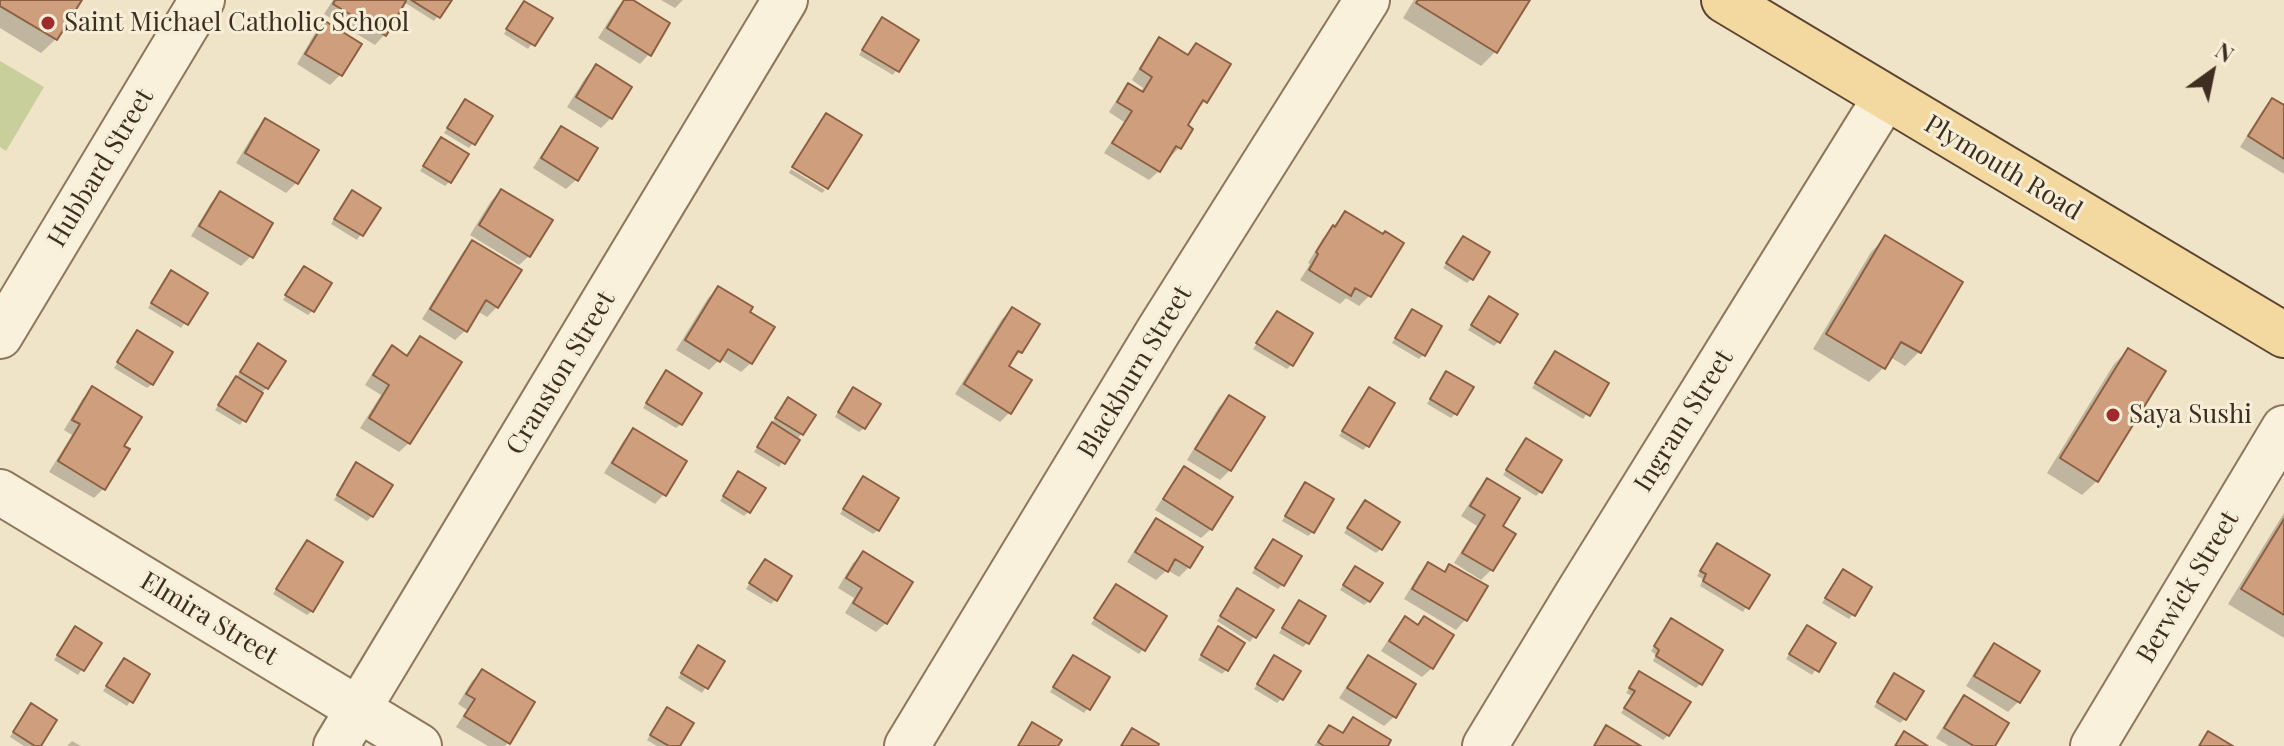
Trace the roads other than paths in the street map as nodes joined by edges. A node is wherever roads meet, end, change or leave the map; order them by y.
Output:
1 (202, 0) edge
2 (785, 0) edge
3 (1367, 0) edge
4 (1724, 0) edge
5 (1885, 98) junction
6 (2284, 335) edge
7 (0, 336) edge
8 (2284, 428) edge
9 (0, 492) edge
10 (358, 709) junction
11 (336, 746) edge
12 (419, 746) edge
13 (907, 746) edge
14 (1485, 746) edge
15 (2093, 746) edge

1 - 7 street, Hubbard Street
2 - 10 street, Cranston Street
3 - 13 street, Blackburn Street
4 - 5 main road, Plymouth Road
5 - 6 main road, Plymouth Road
5 - 14 street, Ingram Street
8 - 15 street, Berwick Street
9 - 10 street, Elmira Street
10 - 11 street, Cranston Street
10 - 12 street, Elmira Street

